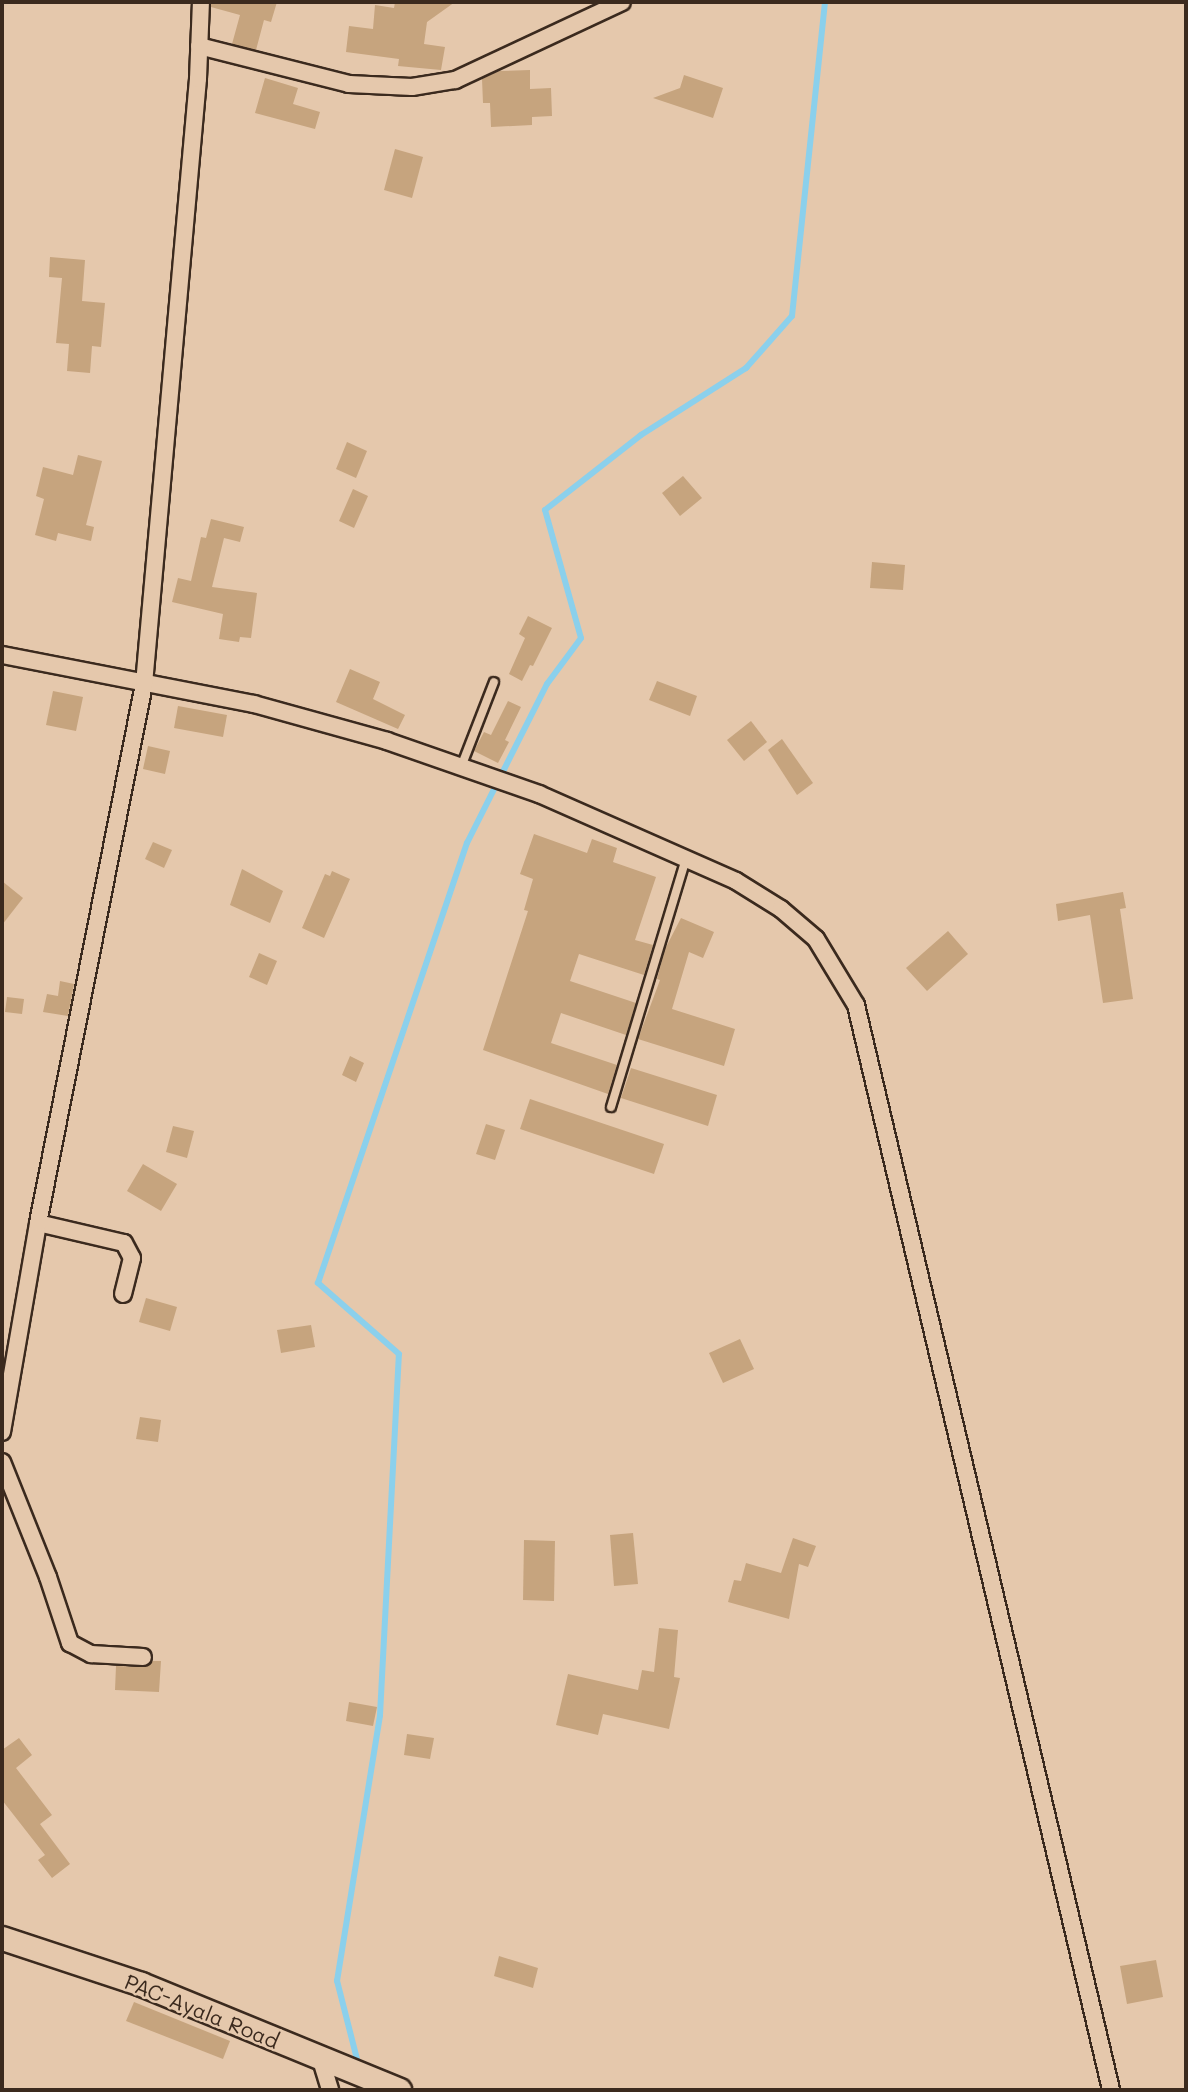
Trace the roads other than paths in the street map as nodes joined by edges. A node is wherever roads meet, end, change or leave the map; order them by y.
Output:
1 (201, 2) edge
2 (622, 2) edge
3 (199, 46) junction
4 (2, 655) edge
5 (494, 682) dead end
6 (144, 684) junction
7 (461, 767) junction
8 (687, 859) junction
9 (611, 1107) dead end
10 (38, 1223) junction
11 (124, 1294) dead end
12 (2, 1432) edge
13 (2, 1462) edge
14 (143, 1657) dead end
15 (2, 1938) edge
16 (328, 2063) junction
17 (330, 2090) edge
18 (398, 2090) edge
19 (1111, 2090) edge

1 - 3 street
2 - 3 street
3 - 6 street
4 - 6 street
5 - 7 lane
6 - 7 street
6 - 10 street
7 - 8 street
8 - 9 lane
8 - 19 street
10 - 11 street
10 - 12 street
13 - 14 street
15 - 16 street, PAC-Ayala Road
16 - 17 street
16 - 18 street, PAC-Ayala Road

